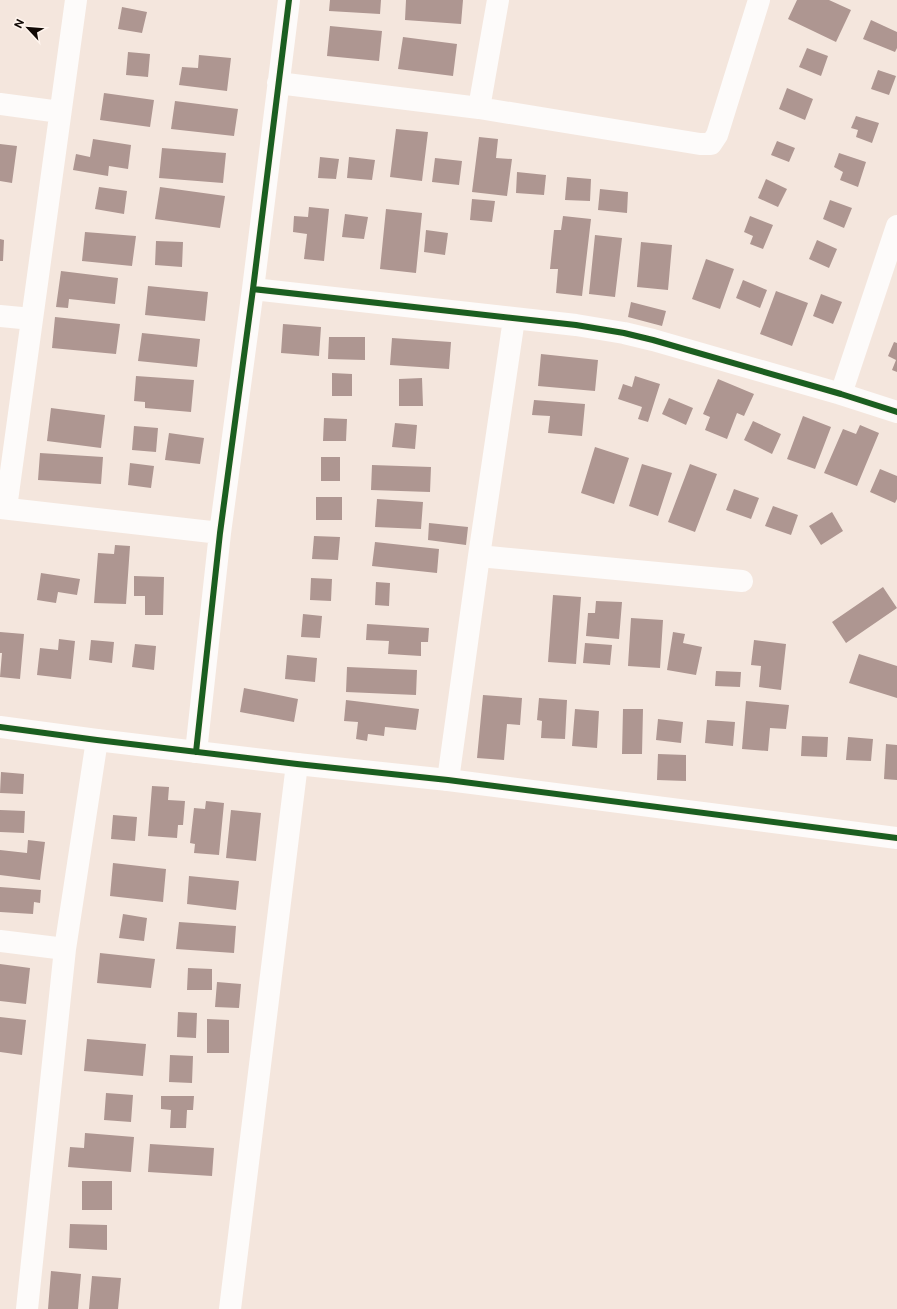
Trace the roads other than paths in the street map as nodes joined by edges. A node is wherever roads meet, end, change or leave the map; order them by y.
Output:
1 (76, 0) edge
2 (289, 0) edge
3 (498, 0) edge
4 (759, 0) edge
5 (278, 83) junction
6 (0, 104) edge
7 (479, 108) junction
8 (60, 112) junction
9 (897, 226) edge
10 (253, 289) junction
11 (0, 316) edge
12 (32, 319) junction
13 (514, 319) junction
14 (841, 394) junction
15 (897, 412) edge
16 (3, 508) edge
17 (220, 533) junction
18 (479, 556) junction
19 (742, 581) dead end
20 (0, 727) edge
21 (97, 740) junction
22 (196, 752) junction
23 (297, 764) junction
24 (448, 780) junction
25 (897, 838) edge
26 (0, 941) edge
27 (64, 949) junction
28 (27, 1309) edge
29 (230, 1309) edge

1 - 8 street
2 - 5 street
3 - 7 street
4 - 7 street
5 - 7 street
5 - 10 street
6 - 8 street
8 - 12 street
9 - 14 street
10 - 13 street
10 - 17 street
11 - 12 street
12 - 16 street
13 - 14 street
13 - 18 street
14 - 15 street
16 - 17 street
17 - 22 street
18 - 19 street
18 - 24 street
20 - 21 street
21 - 22 street
21 - 27 street
22 - 23 street
23 - 24 street
23 - 29 street
24 - 25 street
26 - 27 street
27 - 28 street

